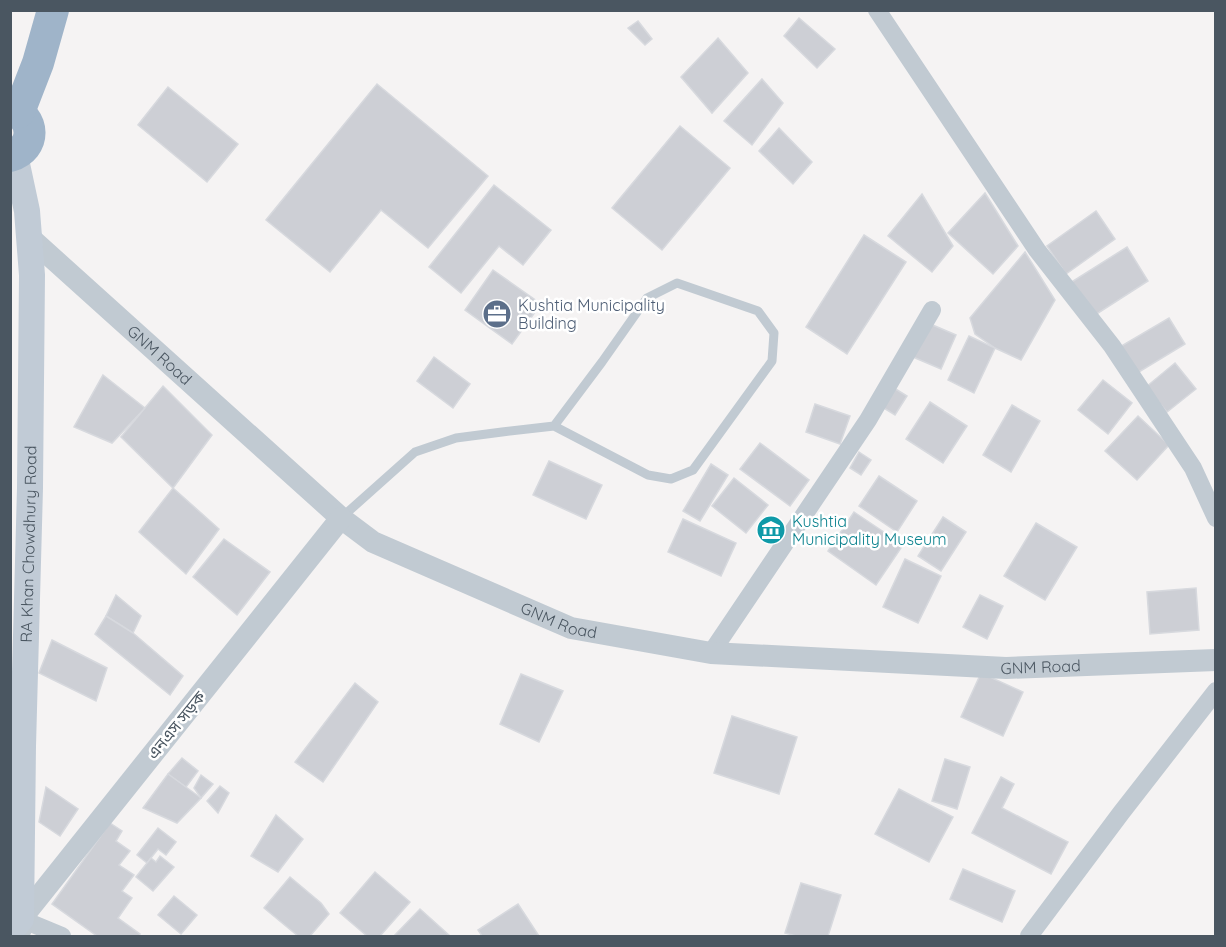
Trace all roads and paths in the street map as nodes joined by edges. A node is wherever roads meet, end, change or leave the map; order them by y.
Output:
1 (53, 10) edge
2 (877, 10) edge
3 (15, 110) edge
4 (13, 155) edge
5 (29, 237) junction
6 (932, 310) dead end
7 (554, 426) junction
8 (341, 518) junction
9 (1215, 518) edge
10 (711, 652) junction
11 (1215, 660) edge
12 (1215, 691) edge
13 (17, 929) edge
14 (62, 936) edge
15 (1029, 936) edge

1 - 3 highway
2 - 9 street
3 - 4 highway
4 - 5 main road, RA Khan Chowdhury Road
5 - 8 street, GNM Road
5 - 13 main road, RA Khan Chowdhury Road
6 - 10 street
7 - 7 lane
7 - 8 lane
8 - 10 street, GNM Road
8 - 13 street, এনএস সড়ক
10 - 11 street, GNM Road
12 - 15 street
13 - 14 street

